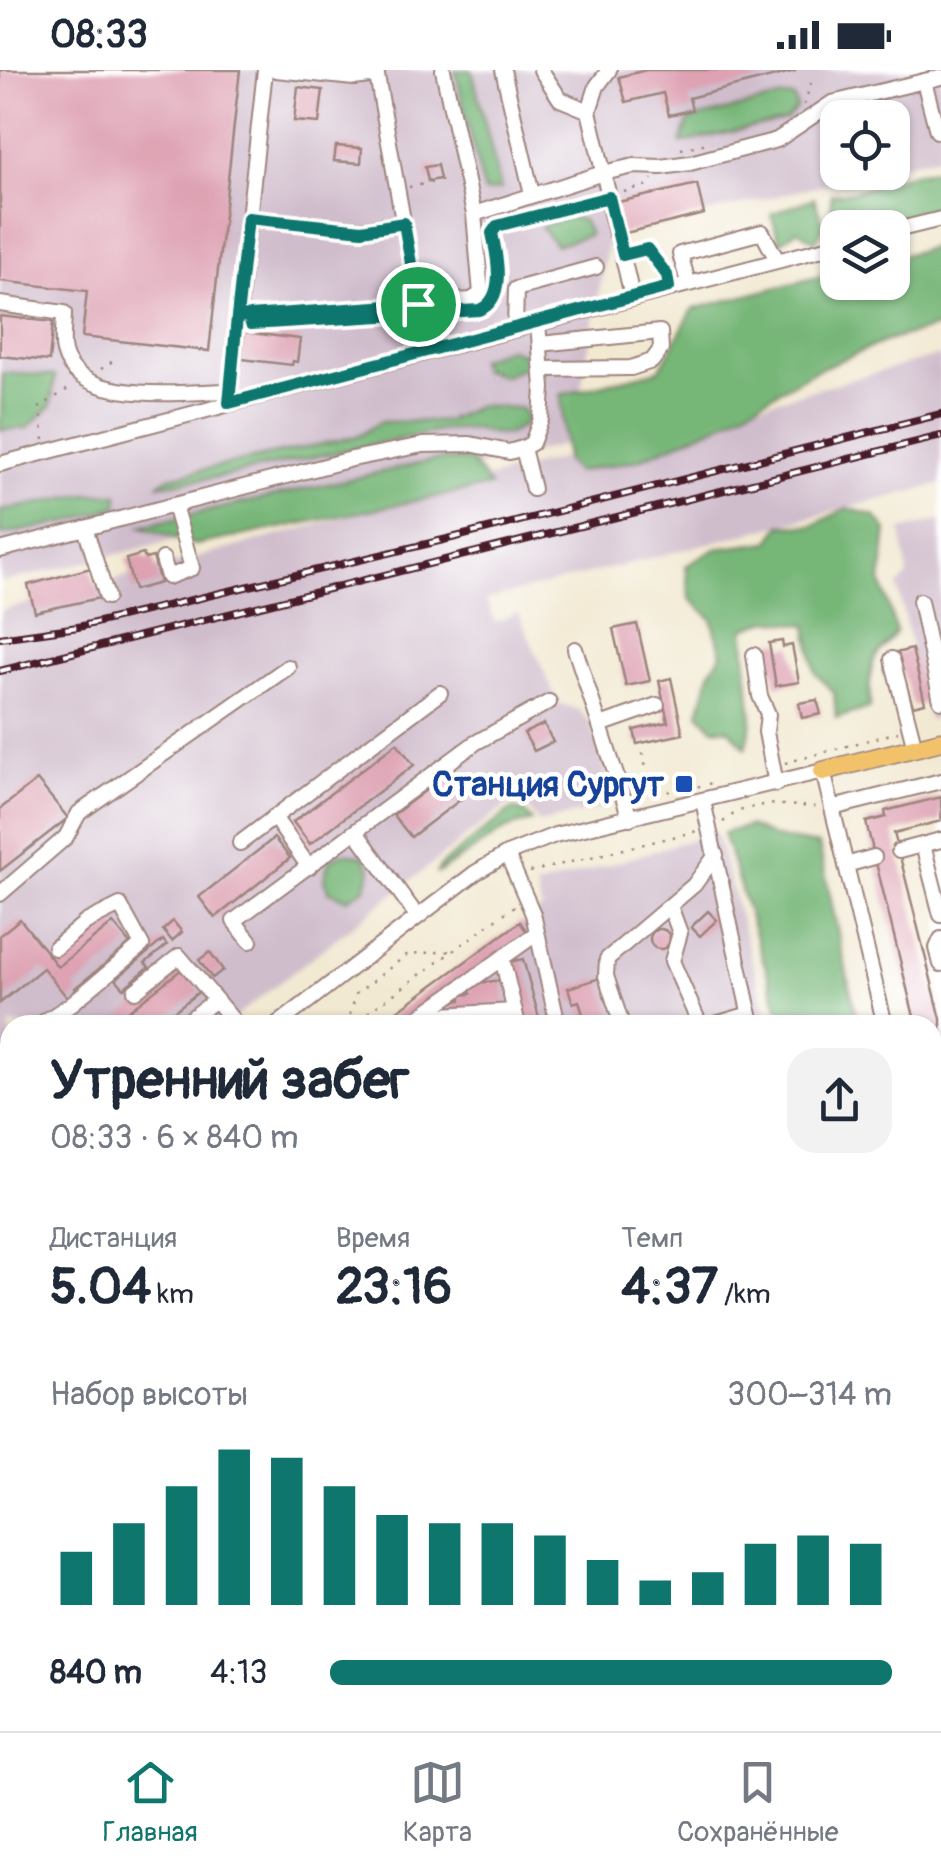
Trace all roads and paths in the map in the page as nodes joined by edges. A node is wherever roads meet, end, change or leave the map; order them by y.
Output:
1 (265, 70) edge
2 (276, 70) edge
3 (443, 70) edge
4 (503, 70) edge
5 (541, 70) edge
6 (608, 70) edge
7 (376, 72) edge
8 (941, 77) edge
9 (924, 81) junction
10 (811, 83) dead end
11 (589, 111) junction
12 (799, 116) dead end
13 (941, 130) edge
14 (712, 142) dead end
15 (661, 167) junction
16 (603, 172) junction
17 (532, 194) junction
18 (609, 197) junction
19 (474, 214) junction
20 (248, 218) junction
21 (941, 219) edge
22 (404, 223) junction
23 (910, 227) edge
24 (820, 249) edge
25 (623, 255) junction
26 (777, 260) junction
27 (596, 267) dead end
28 (688, 282) junction
29 (669, 287) junction
30 (632, 296) junction
31 (494, 297) dead end
32 (0, 304) edge
33 (418, 304) junction
34 (237, 317) junction
35 (538, 322) junction
36 (515, 328) junction
37 (540, 344) junction
38 (116, 359) dead end
39 (542, 369) junction
40 (83, 380) junction
41 (230, 397) junction
42 (523, 448) junction
43 (47, 453) junction
44 (0, 464) edge
45 (533, 488) dead end
46 (174, 505) junction
47 (85, 528) junction
48 (0, 550) edge
49 (163, 559) dead end
50 (107, 597) dead end
51 (920, 602) dead end
52 (575, 649) dead end
53 (754, 655) dead end
54 (892, 659) dead end
55 (288, 667) dead end
56 (440, 693) dead end
57 (941, 701) edge
58 (549, 702) dead end
59 (657, 705) dead end
60 (600, 725) junction
61 (941, 741) edge
62 (915, 748) junction
63 (823, 771) junction
64 (941, 781) edge
65 (776, 784) junction
66 (703, 801) junction
67 (832, 808) junction
68 (274, 817) junction
69 (630, 818) junction
70 (710, 828) junction
71 (356, 832) junction
72 (941, 840) edge
73 (240, 843) dead end
74 (923, 845) junction
75 (899, 851) dead end
76 (508, 854) junction
77 (716, 855) junction
78 (874, 858) dead end
79 (846, 865) junction
80 (308, 867) junction
81 (0, 894) edge
82 (526, 896) junction
83 (670, 906) junction
84 (941, 915) edge
85 (417, 916) junction
86 (536, 934) junction
87 (941, 939) edge
88 (250, 941) dead end
89 (55, 948) dead end
90 (454, 950) junction
91 (502, 958) junction
92 (941, 964) edge
93 (135, 991) dead end
94 (216, 1000) junction
95 (54, 1015) edge
96 (196, 1015) edge
97 (229, 1015) edge
98 (290, 1015) edge
99 (351, 1015) edge
100 (363, 1015) edge
101 (421, 1015) edge
102 (515, 1015) edge
103 (556, 1015) edge
104 (619, 1015) edge
105 (696, 1015) edge
106 (750, 1015) edge
107 (883, 1015) edge

1 - 20 street
2 - 7 street
3 - 19 street
4 - 17 street
5 - 11 street
6 - 11 street
7 - 22 street
8 - 9 street
9 - 13 street
9 - 15 street
10 - 12 path
11 - 16 street
14 - 15 path
15 - 16 street
15 - 18 path
16 - 17 street
16 - 18 street
17 - 19 street
18 - 25 street
18 - 31 path
19 - 33 street
20 - 22 street
20 - 34 street
21 - 23 street
22 - 33 street
24 - 26 street
25 - 29 path
25 - 30 street
26 - 28 street
26 - 28 street
27 - 36 street
28 - 29 street
29 - 30 street
30 - 35 street
32 - 40 street
33 - 34 street
34 - 41 street
35 - 36 street
35 - 37 street
36 - 41 street
37 - 39 street
37 - 39 street
38 - 40 path
39 - 42 street
40 - 41 street
40 - 43 path
41 - 43 street
42 - 45 street
42 - 46 street
43 - 44 street
46 - 47 street
46 - 49 street
47 - 48 street
47 - 50 street
51 - 57 street
52 - 60 street
53 - 65 street
54 - 62 street
55 - 81 street
56 - 68 street
58 - 71 street
59 - 60 street
60 - 69 street
61 - 62 main road
62 - 63 main road
63 - 65 street
63 - 67 street
64 - 67 street
65 - 66 street
66 - 69 street
66 - 70 street
67 - 70 path
67 - 79 street
68 - 73 street
68 - 80 street
69 - 76 street
70 - 77 street
70 - 82 path
71 - 80 street
71 - 85 street
72 - 74 street
74 - 75 street
74 - 84 street
76 - 82 street
76 - 85 street
77 - 83 street
77 - 106 street
78 - 79 street
79 - 107 street
80 - 88 street
82 - 86 street
82 - 90 path
83 - 104 street
83 - 105 street
85 - 98 street
86 - 91 street
86 - 103 street
87 - 92 street
89 - 95 street
90 - 99 path
90 - 100 path
91 - 101 street
91 - 102 street
93 - 94 street
94 - 96 street
94 - 97 street

